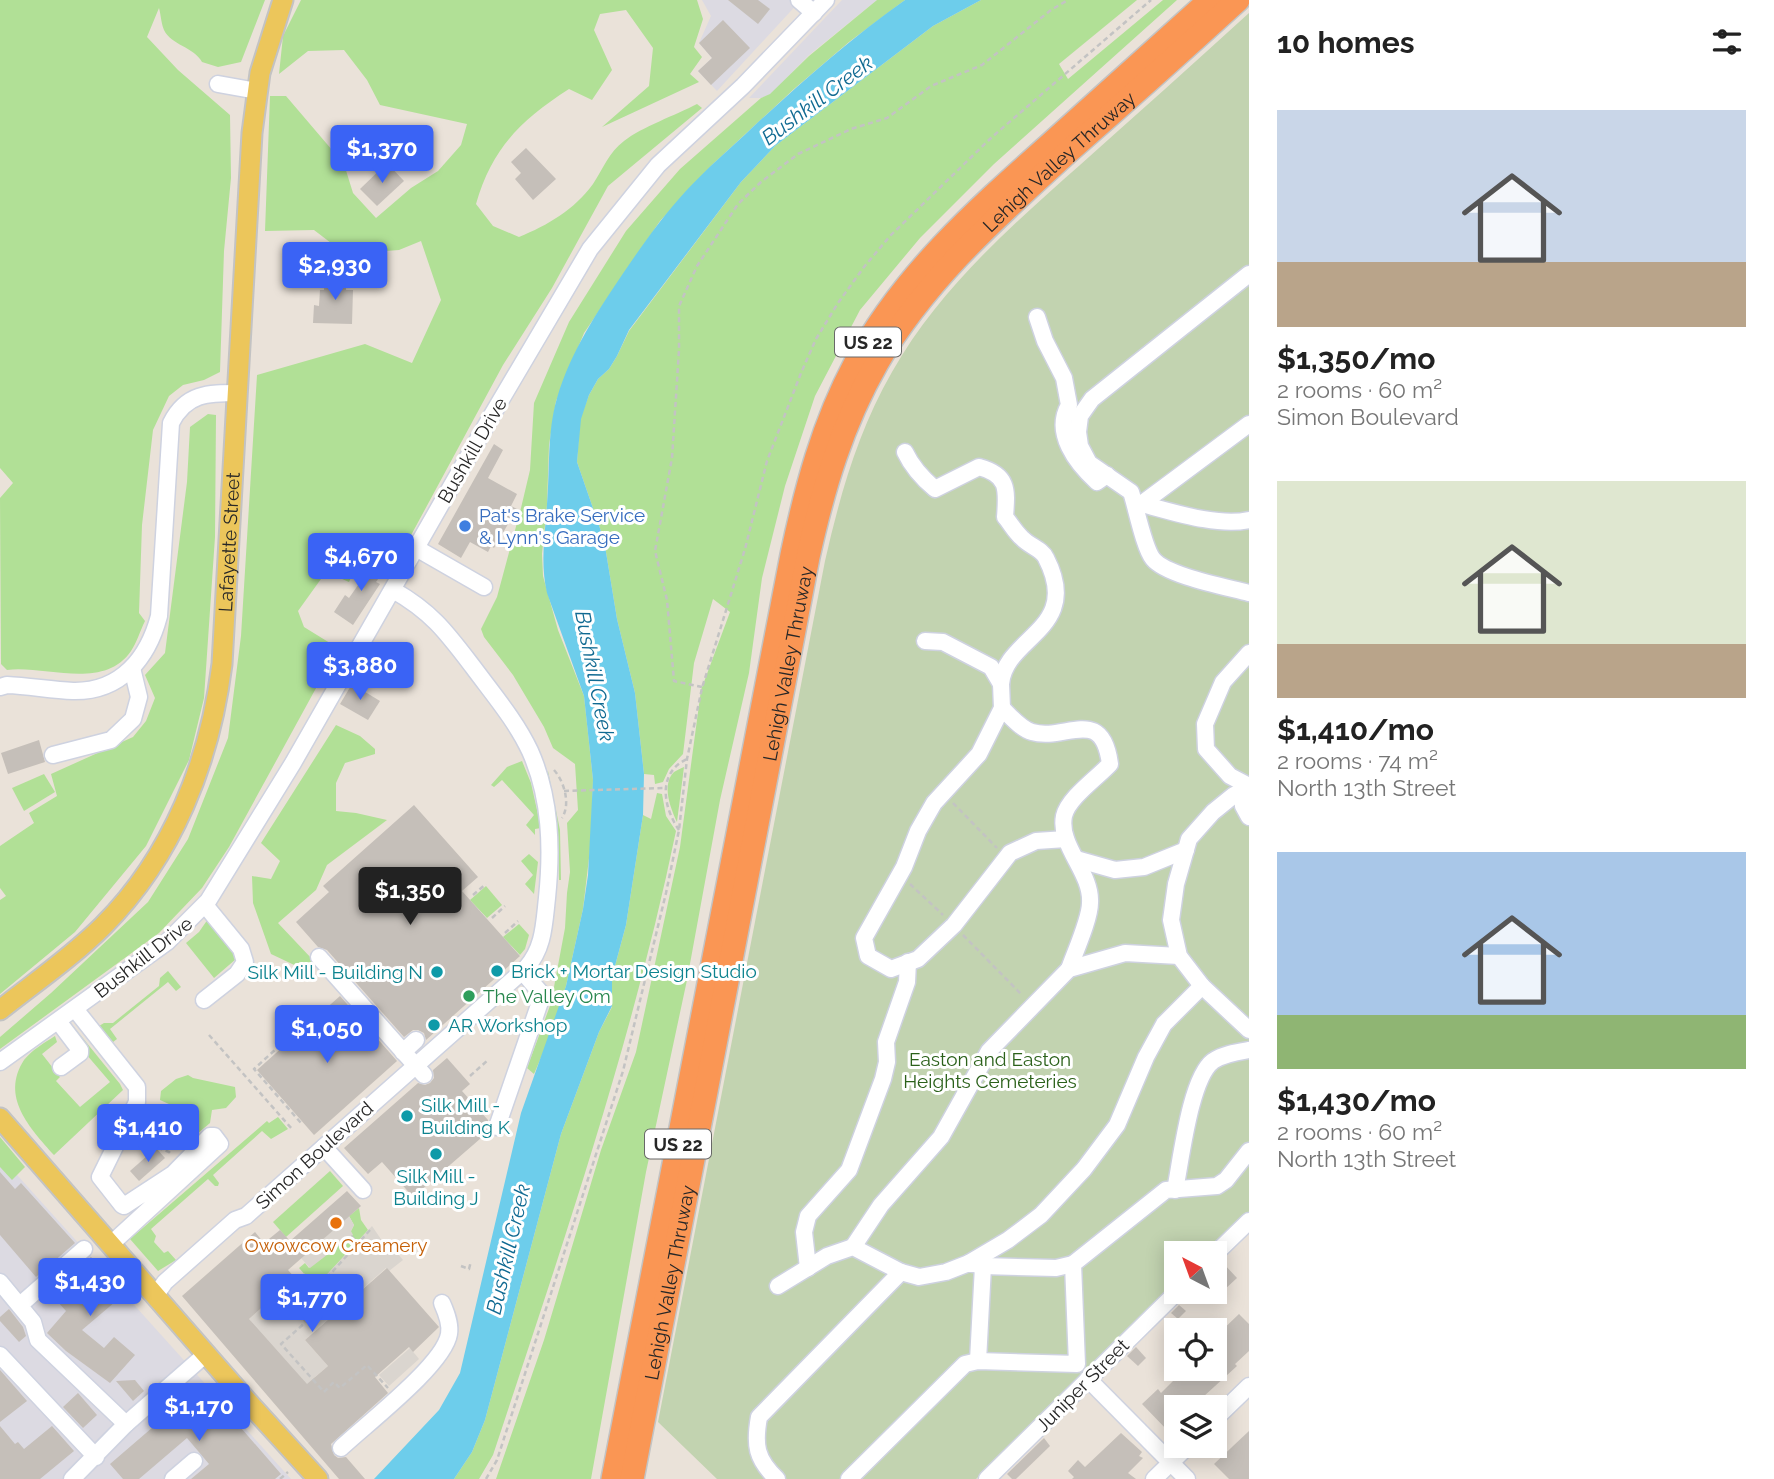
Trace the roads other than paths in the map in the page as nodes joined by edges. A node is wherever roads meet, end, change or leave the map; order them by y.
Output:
1 (283, 0) edge
2 (799, 0) edge
3 (826, 0) edge
4 (1210, 0) edge
5 (1238, 0) edge
6 (814, 13) junction
7 (218, 84) dead end
8 (257, 90) junction
9 (1249, 274) edge
10 (1037, 317) dead end
11 (238, 393) junction
12 (1249, 424) edge
13 (905, 452) dead end
14 (1107, 475) junction
15 (1139, 506) junction
16 (1249, 520) edge
17 (416, 548) junction
18 (484, 587) dead end
19 (393, 590) junction
20 (1249, 593) edge
21 (925, 641) dead end
22 (1249, 653) edge
23 (132, 668) junction
24 (1001, 684) junction
25 (0, 687) edge
26 (1002, 708) junction
27 (54, 755) dead end
28 (1246, 788) edge
29 (1249, 817) edge
30 (1066, 839) junction
31 (1186, 850) junction
32 (1076, 859) junction
33 (205, 905) junction
34 (1179, 956) junction
35 (319, 957) dead end
36 (908, 962) junction
37 (1069, 969) junction
38 (522, 971) junction
39 (1202, 986) junction
40 (204, 1000) dead end
41 (75, 1009) junction
42 (0, 1010) edge
43 (58, 1021) junction
44 (1249, 1030) edge
45 (416, 1040) dead end
46 (1249, 1050) edge
47 (403, 1052) junction
48 (0, 1062) edge
49 (61, 1068) dead end
50 (420, 1070) junction
51 (0, 1118) edge
52 (497, 1127) dead end
53 (324, 1147) junction
54 (1249, 1151) edge
55 (363, 1190) dead end
56 (1175, 1190) junction
57 (1249, 1221) edge
58 (1227, 1242) edge
59 (110, 1245) junction
60 (853, 1247) junction
61 (84, 1249) dead end
62 (1073, 1264) junction
63 (976, 1265) junction
64 (808, 1268) junction
65 (901, 1272) junction
66 (0, 1282) edge
67 (778, 1286) dead end
68 (155, 1296) junction
69 (442, 1303) dead end
70 (1165, 1304) edge
71 (20, 1305) junction
72 (206, 1354) junction
73 (0, 1355) edge
74 (978, 1361) junction
75 (1077, 1364) junction
76 (1089, 1378) junction
77 (1245, 1397) edge
78 (1227, 1410) edge
79 (126, 1424) junction
80 (341, 1448) dead end
81 (96, 1457) junction
82 (1175, 1458) edge
83 (194, 1461) dead end
84 (1171, 1462) junction
85 (72, 1479) edge
86 (173, 1479) edge
87 (318, 1479) edge
88 (613, 1479) edge
89 (632, 1479) edge
90 (777, 1479) edge
91 (849, 1479) edge
92 (987, 1479) edge
93 (1154, 1479) edge
94 (1187, 1479) edge

1 - 8 main road, Lafayette Street
2 - 6 street
3 - 6 street, Bushkill Drive
4 - 88 highway, Lehigh Valley Thruway / US 22
5 - 89 highway, Lehigh Valley Thruway / US 22
6 - 17 street, Bushkill Drive
7 - 8 street
8 - 11 main road, Lafayette Street
9 - 14 street
10 - 14 street
11 - 23 street
11 - 42 main road, Lafayette Street
12 - 15 street
13 - 24 street
14 - 15 street
15 - 16 street
15 - 20 street
17 - 18 street
17 - 19 street, Bushkill Drive
19 - 33 street, Bushkill Drive
19 - 38 street, Simon Boulevard
21 - 24 street
22 - 28 street
23 - 25 street
23 - 27 street
24 - 26 street
26 - 30 street
26 - 36 street
28 - 29 street
28 - 31 street
30 - 32 street
30 - 36 street
31 - 32 street
31 - 34 street
32 - 37 street
33 - 40 street
33 - 41 street, Bushkill Drive
34 - 37 street
34 - 39 street
35 - 47 street
36 - 64 street
37 - 60 street
38 - 50 street, Simon Boulevard
38 - 52 street
39 - 44 street
39 - 63 street
41 - 43 street, Bushkill Drive
41 - 59 street
43 - 48 street, Bushkill Drive
43 - 49 street
45 - 47 street
46 - 56 street
47 - 50 street
50 - 53 street, Simon Boulevard
51 - 59 main road
53 - 55 street
53 - 68 street, Simon Boulevard
54 - 56 street
56 - 62 street
57 - 58 street
59 - 68 main road
60 - 64 street
60 - 65 street
61 - 71 street
62 - 63 street
62 - 75 street
63 - 65 street
63 - 74 street
64 - 67 street
65 - 90 street
66 - 71 street
68 - 72 main road
69 - 80 street
70 - 76 street, Juniper Street
71 - 79 street
72 - 79 street
72 - 87 main road
73 - 81 street
74 - 75 street
74 - 91 street
75 - 76 street
76 - 84 street
76 - 92 street, Juniper Street
77 - 78 street
79 - 81 street
81 - 85 street
82 - 84 street
83 - 86 street
84 - 93 street
84 - 94 street

